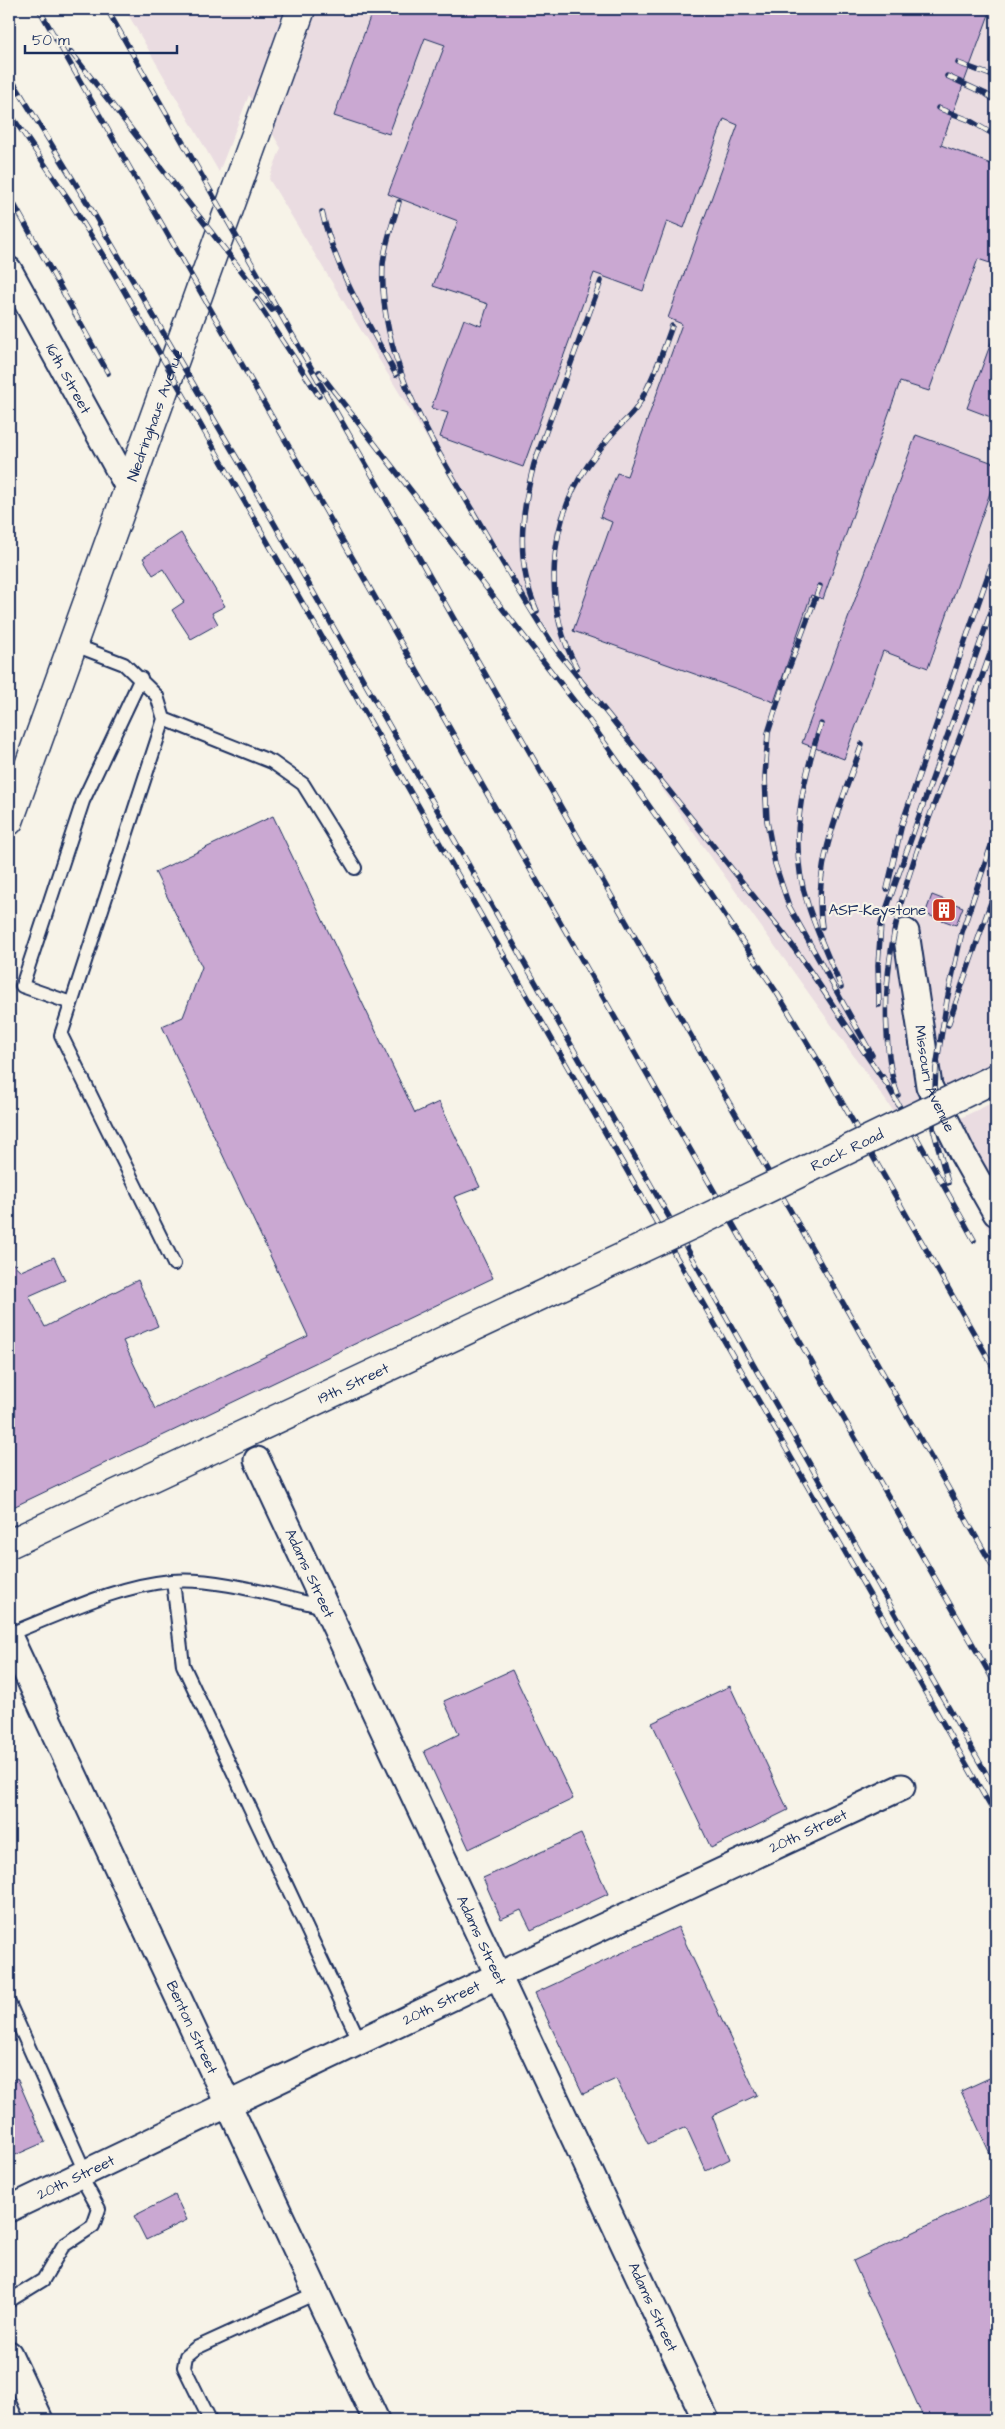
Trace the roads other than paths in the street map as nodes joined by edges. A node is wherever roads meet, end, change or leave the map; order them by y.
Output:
1 (300, 9) edge
2 (9, 270) edge
3 (128, 487) junction
4 (72, 644) junction
5 (141, 678) junction
6 (164, 719) junction
7 (9, 821) edge
8 (355, 868) dead end
9 (906, 932) dead end
10 (71, 1003) junction
11 (996, 1078) edge
12 (996, 1213) edge
13 (698, 1222) joint
14 (174, 1264) dead end
15 (257, 1460) dead end
16 (9, 1544) edge
17 (173, 1581) junction
18 (325, 1607) junction
19 (9, 1635) edge
20 (902, 1787) dead end
21 (497, 1976) junction
22 (9, 2004) edge
23 (360, 2042) junction
24 (227, 2105) junction
25 (82, 2174) junction
26 (9, 2209) edge
27 (316, 2293) junction
28 (9, 2301) edge
29 (9, 2354) edge
30 (40, 2420) edge
31 (210, 2420) edge
32 (376, 2420) edge
33 (706, 2420) edge

1 - 3 main road, Niedringhaus Avenue
2 - 3 street, 16th Street
3 - 4 main road, Niedringhaus Avenue
4 - 5 lane
4 - 7 main road, Niedringhaus Avenue
5 - 6 lane
5 - 10 lane
6 - 8 lane
6 - 10 lane
9 - 12 street, Missouri Avenue
10 - 14 lane
11 - 13 main road, Rock Road, bridge
13 - 16 main road, 19th Street, bridge
15 - 18 street, Adams Street
17 - 18 lane
17 - 19 lane
17 - 23 lane
18 - 21 street, Adams Street
19 - 24 street, Benton Street
20 - 21 street, 20th Street
21 - 23 street, 20th Street
21 - 33 street, Adams Street
22 - 25 lane
23 - 24 street, 20th Street
24 - 25 street, 20th Street
24 - 27 street, Benton Street
25 - 26 street, 20th Street
25 - 28 lane
27 - 31 lane
27 - 32 street, Benton Street
29 - 30 street

